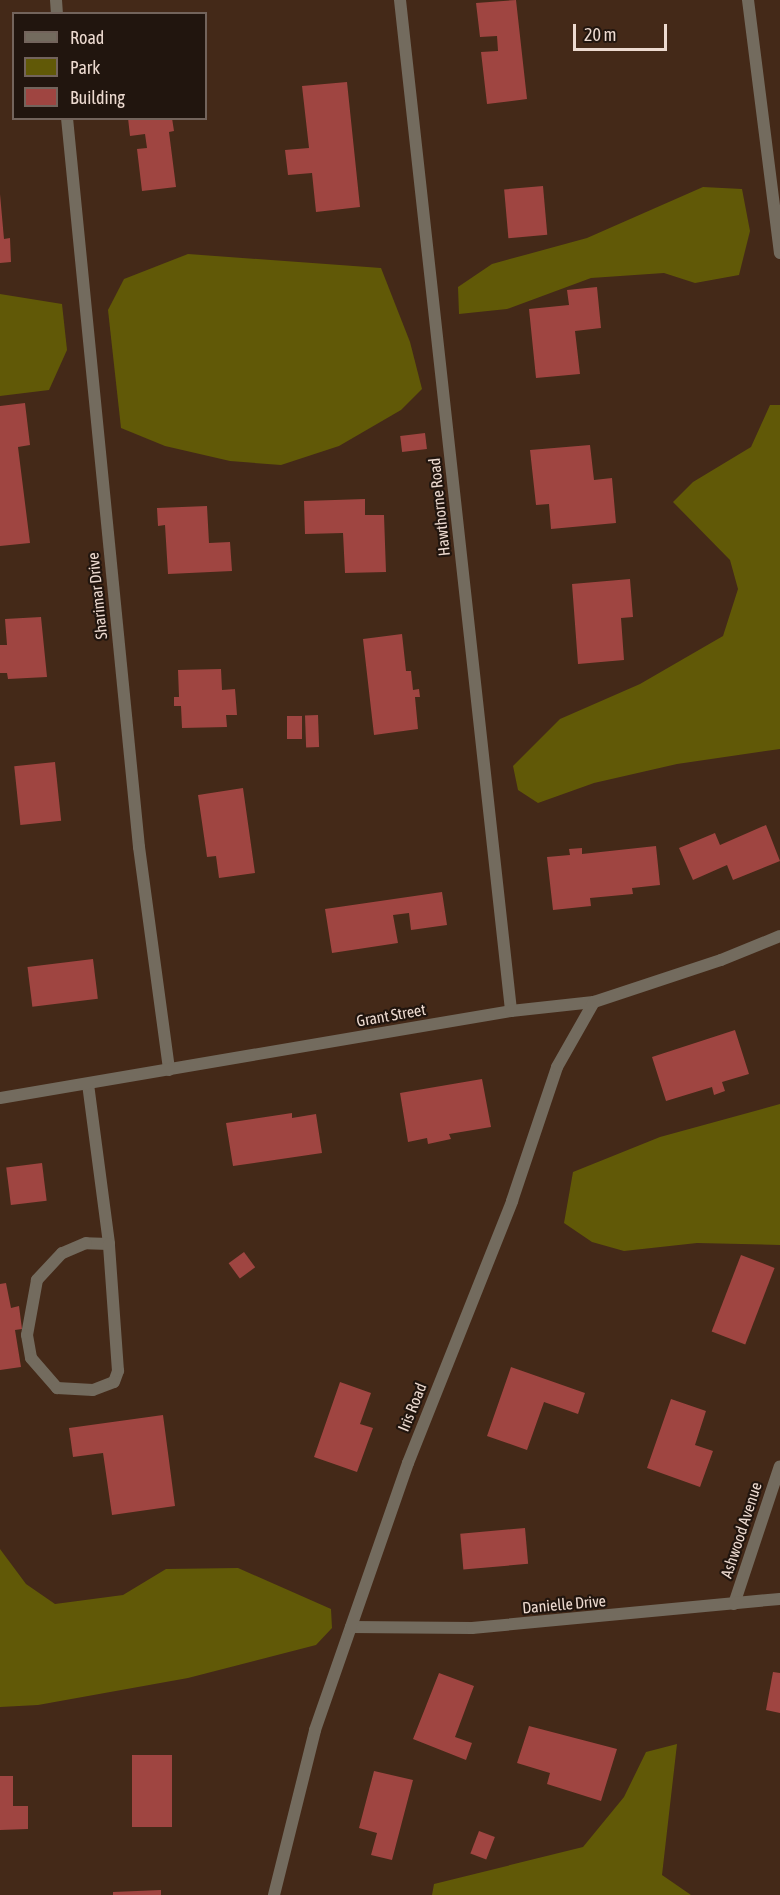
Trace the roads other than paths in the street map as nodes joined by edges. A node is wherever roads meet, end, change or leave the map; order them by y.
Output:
1 (400, 0) edge
2 (748, 0) edge
3 (67, 120) edge
4 (780, 254) edge
5 (780, 936) edge
6 (594, 1002) junction
7 (511, 1011) junction
8 (169, 1070) junction
9 (88, 1084) junction
10 (0, 1098) edge
11 (109, 1244) junction
12 (780, 1466) edge
13 (780, 1599) edge
14 (734, 1604) junction
15 (351, 1627) junction
16 (274, 1895) edge

1 - 7 street, Hawthorne Road
2 - 4 street
3 - 8 street, Sharimar Drive
5 - 6 street, Grant Street
6 - 7 street, Grant Street
6 - 15 street, Iris Road
7 - 8 street, Grant Street
8 - 9 street, Grant Street
9 - 10 street, Grant Street
9 - 11 street
11 - 11 street
12 - 14 street, Ashwood Avenue
13 - 14 street, Danielle Drive
14 - 15 street, Danielle Drive
15 - 16 street, Iris Road

